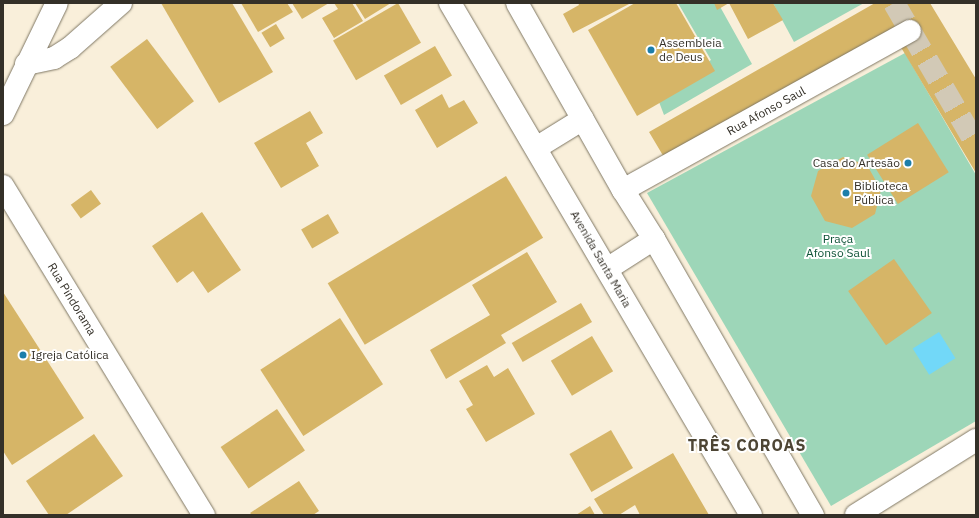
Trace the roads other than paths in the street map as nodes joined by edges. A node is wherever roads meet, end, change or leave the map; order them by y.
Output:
1 (57, 3) edge
2 (121, 3) edge
3 (450, 3) edge
4 (517, 3) edge
5 (910, 31) dead end
6 (26, 64) junction
7 (3, 114) edge
8 (582, 119) junction
9 (536, 148) junction
10 (3, 186) edge
11 (623, 190) junction
12 (654, 240) junction
13 (607, 269) junction
14 (976, 440) edge
15 (204, 515) edge
16 (752, 515) edge
17 (813, 515) edge
18 (856, 515) edge

1 - 6 main road
2 - 6 main road
3 - 9 main road, Avenida Santa Maria
4 - 8 main road
5 - 11 main road, Rua Afonso Saul
6 - 7 main road
8 - 9 main road
8 - 11 main road
9 - 13 main road, Avenida Santa Maria
10 - 15 main road, Rua Pindorama
11 - 12 main road
12 - 13 main road
12 - 17 main road
13 - 16 main road, Avenida Santa Maria
14 - 18 main road

